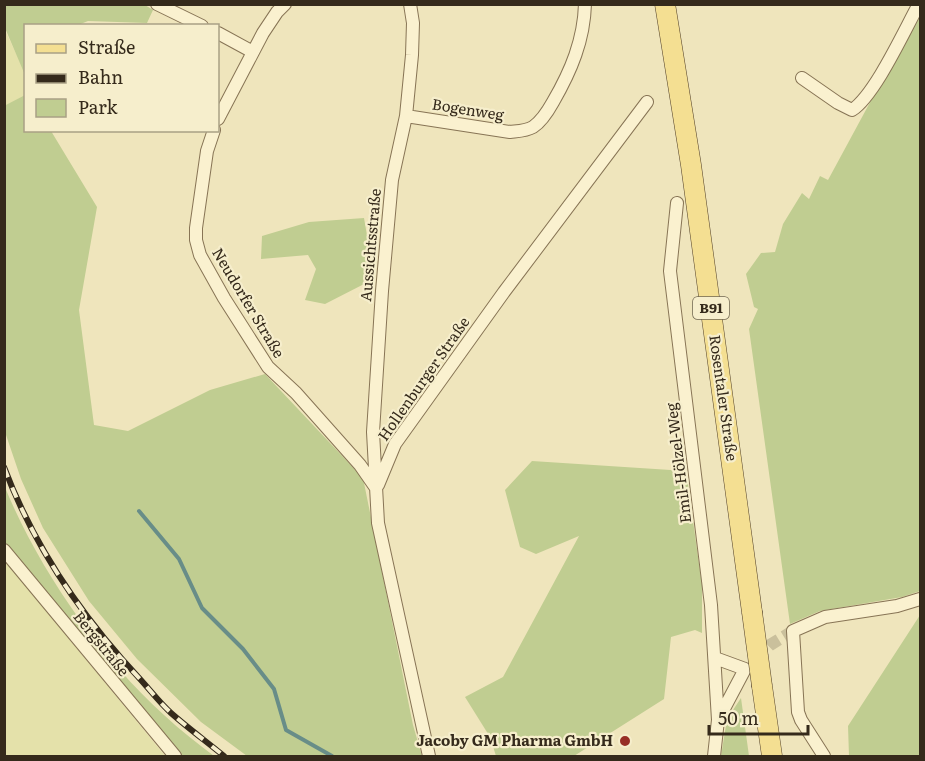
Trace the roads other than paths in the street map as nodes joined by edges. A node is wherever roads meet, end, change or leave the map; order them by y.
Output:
1 (157, 4) edge
2 (285, 4) edge
3 (410, 4) edge
4 (585, 4) edge
5 (665, 4) edge
6 (919, 4) edge
7 (198, 24) edge
8 (219, 34) edge
9 (254, 52) junction
10 (802, 78) dead end
11 (646, 102) dead end
12 (406, 116) junction
13 (219, 117) edge
14 (213, 132) edge
15 (677, 203) dead end
16 (377, 489) junction
17 (4, 550) edge
18 (921, 599) edge
19 (715, 658) junction
20 (718, 720) junction
21 (174, 756) edge
22 (429, 756) edge
23 (714, 756) edge
24 (772, 756) edge
25 (824, 756) edge

1 - 7 street
2 - 9 street
3 - 12 street, Aussichtsstraße
4 - 12 street, Bogenweg
5 - 24 main road, Rosentaler Straße / B91, bridge
6 - 10 street
8 - 9 street
9 - 13 street
11 - 16 street, Hollenburger Straße
12 - 16 street, Aussichtsstraße
14 - 16 street, Neudorfer Straße
15 - 19 street, Emil-Hölzel-Weg
16 - 22 street, Hollenburger Straße
17 - 21 street, Bergstraße
18 - 25 street
19 - 20 street, Emil-Hölzel-Weg
19 - 20 street, Emil-Hölzel-Weg
20 - 23 street, Emil-Hölzel-Weg

